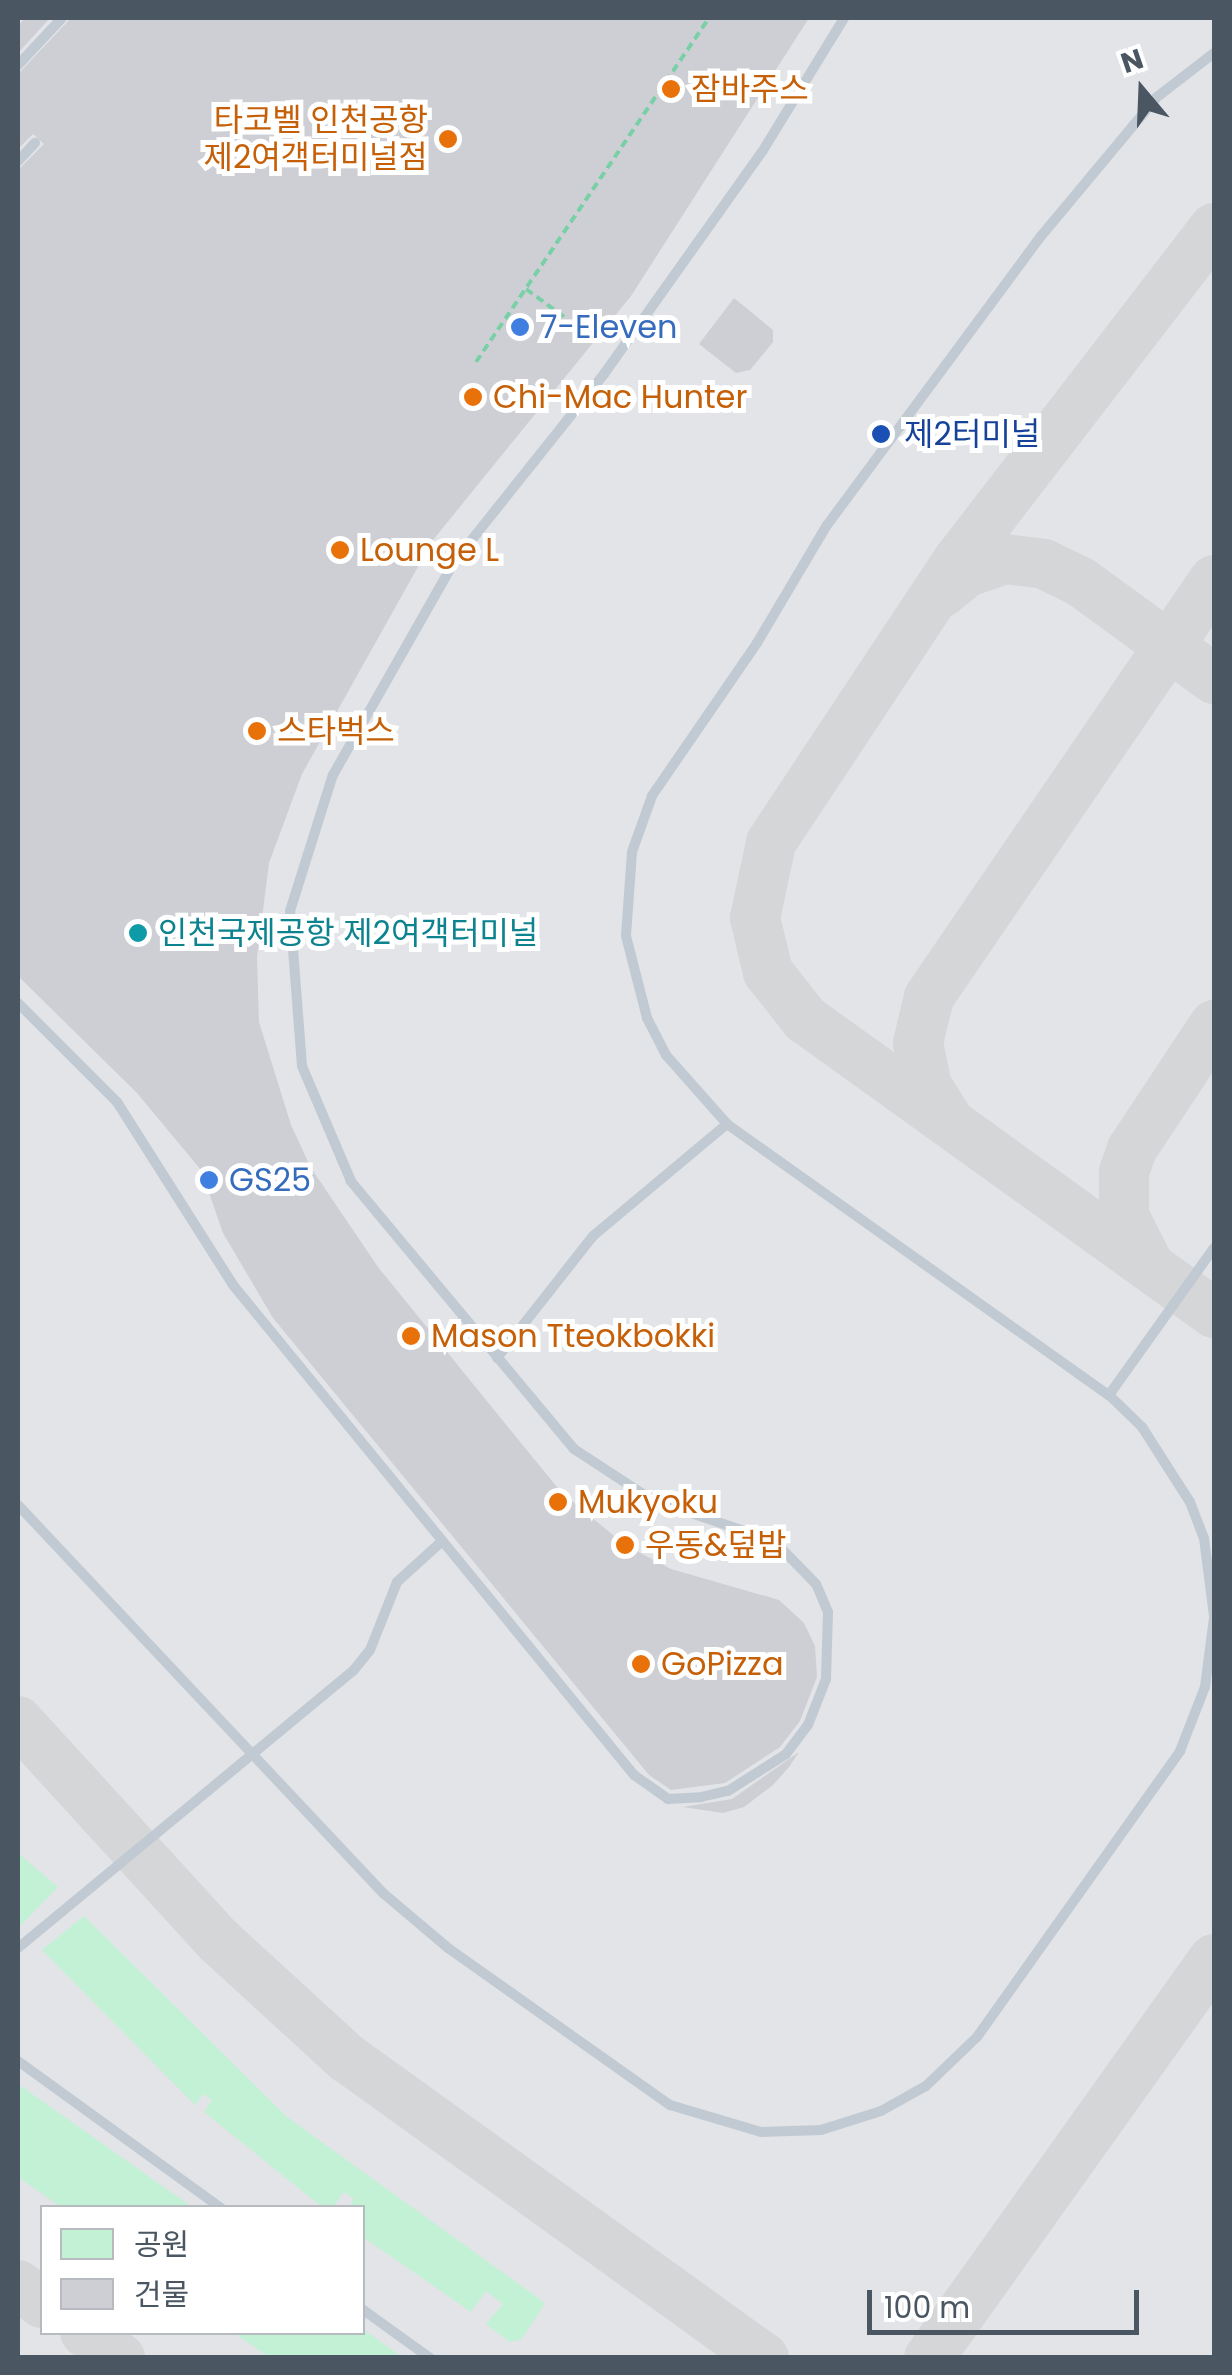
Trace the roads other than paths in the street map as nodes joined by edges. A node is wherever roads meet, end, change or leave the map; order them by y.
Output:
1 (62, 18) edge
2 (844, 18) edge
3 (1214, 53) edge
4 (18, 65) edge
5 (35, 143) dead end
6 (18, 161) edge
7 (18, 1004) edge
8 (727, 1124) junction
9 (1214, 1248) edge
10 (497, 1358) junction
11 (1109, 1396) junction
12 (18, 1505) edge
13 (440, 1543) junction
14 (1214, 1617) edge
15 (254, 1755) junction
16 (18, 1948) edge
17 (18, 2061) edge
18 (217, 2205) edge
19 (365, 2311) edge
20 (430, 2358) edge

1 - 4 lane
2 - 10 lane
3 - 8 lane
5 - 6 lane
7 - 13 lane
8 - 10 lane
8 - 11 lane
9 - 11 lane
10 - 13 lane
11 - 14 lane
12 - 15 lane
13 - 15 lane
14 - 15 lane
15 - 16 lane
17 - 18 lane
19 - 20 lane

